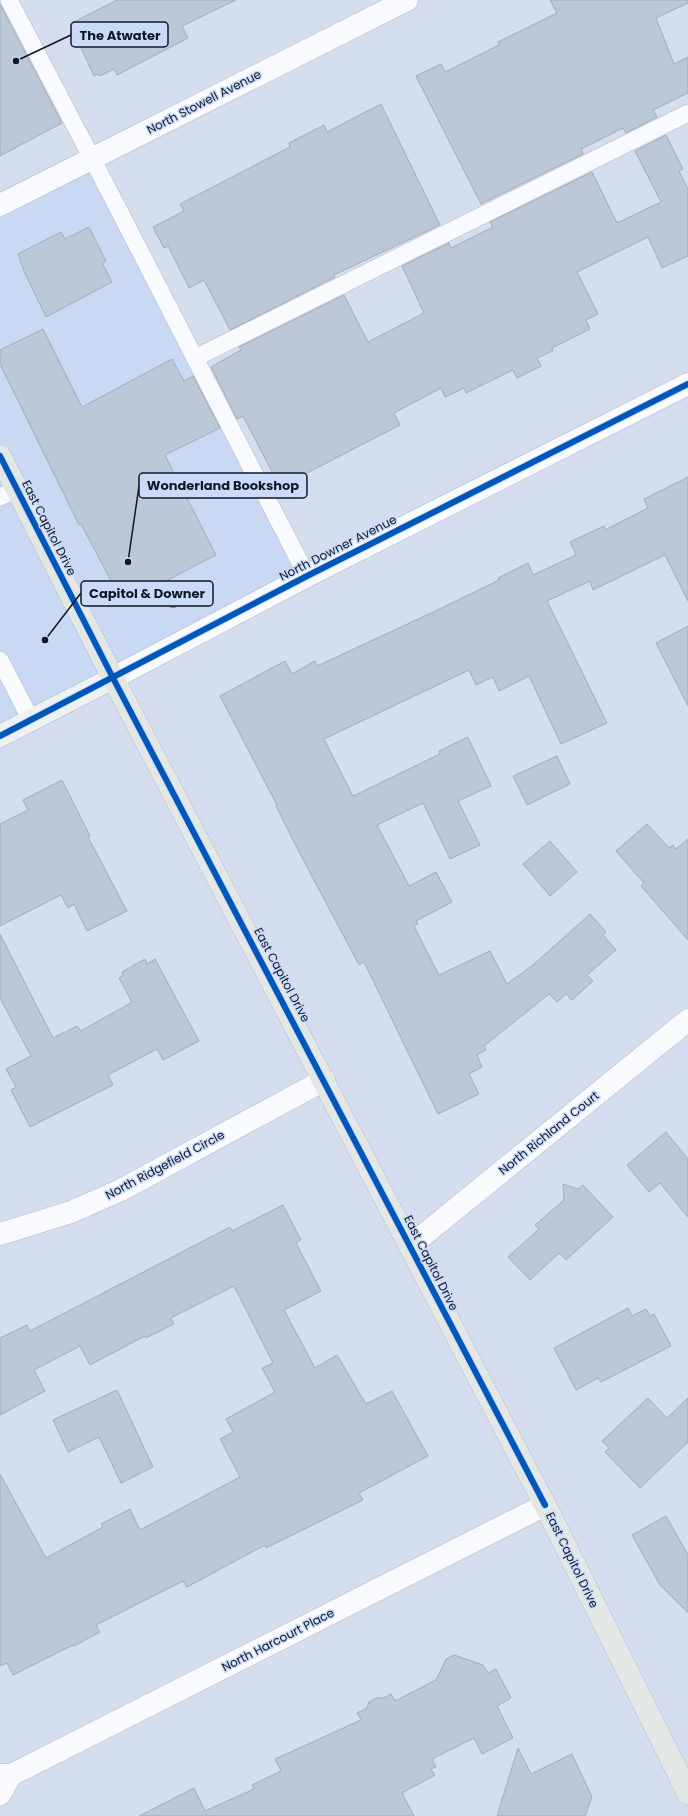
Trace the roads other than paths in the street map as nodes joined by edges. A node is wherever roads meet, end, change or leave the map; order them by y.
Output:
1 (9, 0) edge
2 (408, 0) edge
3 (688, 113) edge
4 (92, 158) junction
5 (0, 205) edge
6 (195, 358) junction
7 (688, 384) edge
8 (0, 456) edge
9 (8, 493) edge
10 (307, 576) junction
11 (0, 660) edge
12 (113, 678) junction
13 (31, 720) junction
14 (0, 736) edge
15 (688, 1020) edge
16 (324, 1080) junction
17 (0, 1234) edge
18 (410, 1246) junction
19 (544, 1505) junction
20 (6, 1775) edge
21 (688, 1793) edge
22 (0, 1794) edge

1 - 4 lane
2 - 4 street, North Stowell Avenue
3 - 6 lane
4 - 5 street, North Stowell Avenue
4 - 6 lane
6 - 10 lane
7 - 10 street, North Downer Avenue
8 - 9 main road, East Capitol Drive
9 - 12 main road, East Capitol Drive
10 - 12 street, North Downer Avenue
11 - 13 lane
12 - 13 street, North Downer Avenue
12 - 16 main road, East Capitol Drive
13 - 14 street, North Downer Avenue
15 - 18 street, North Richland Court
16 - 17 street, North Ridgefield Circle
16 - 18 main road, East Capitol Drive
18 - 19 main road, East Capitol Drive
19 - 20 street, North Harcourt Place
19 - 21 main road, East Capitol Drive
20 - 22 street, North Harcourt Place

